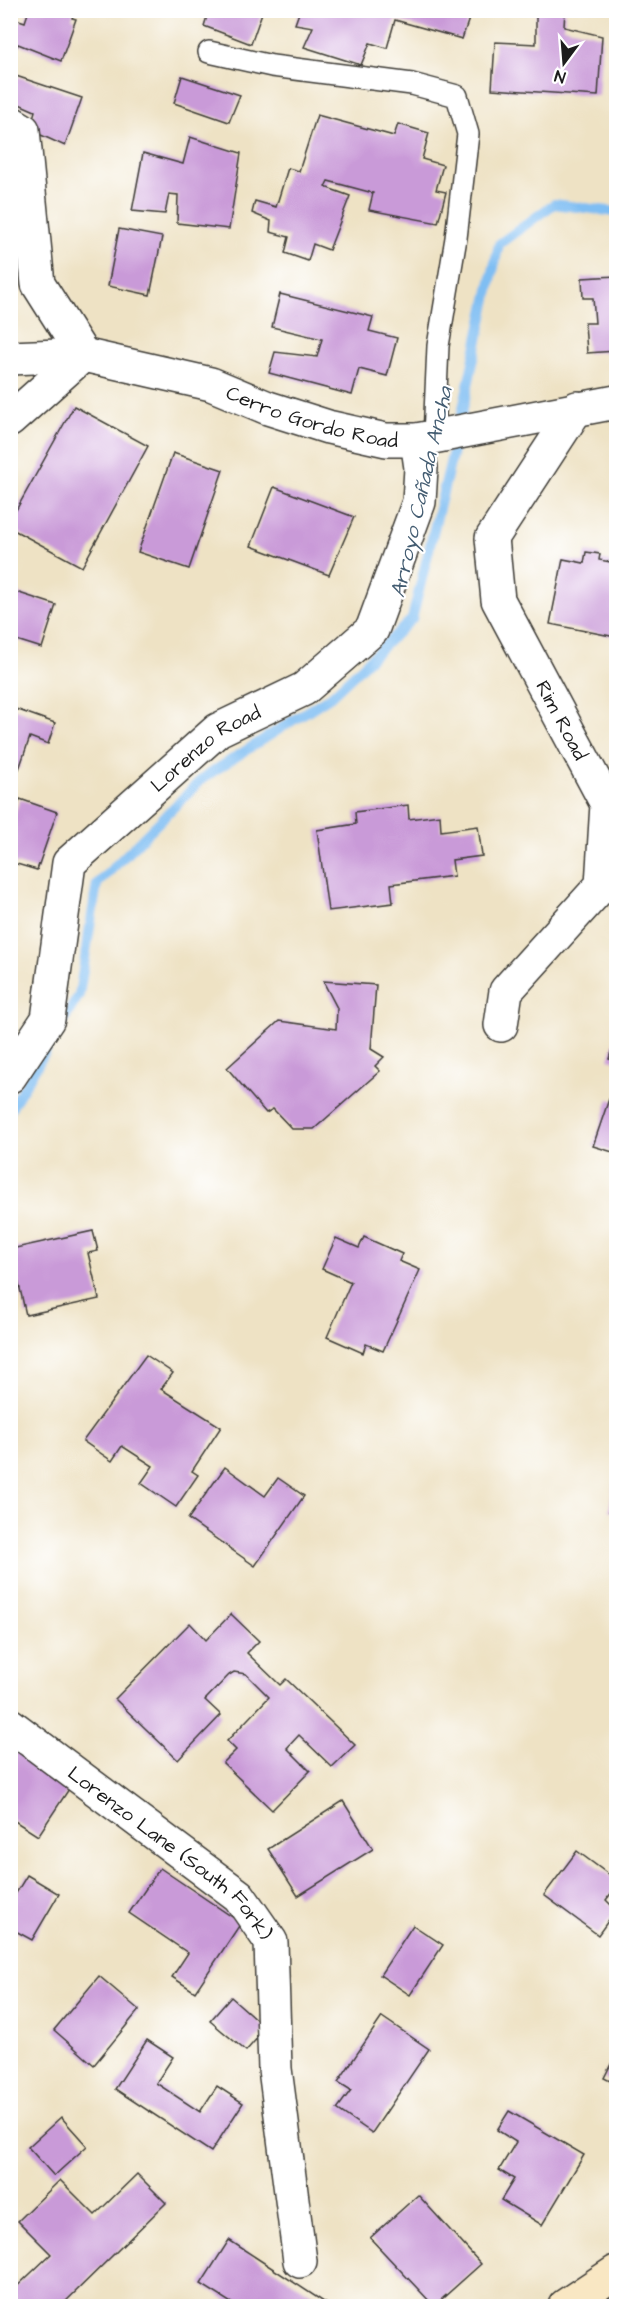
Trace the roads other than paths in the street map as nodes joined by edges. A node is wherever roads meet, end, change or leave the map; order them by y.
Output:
1 (209, 52) dead end
2 (10, 122) edge
3 (83, 355) junction
4 (10, 358) edge
5 (616, 402) edge
6 (577, 408) junction
7 (10, 420) edge
8 (426, 439) junction
9 (501, 1025) dead end
10 (10, 1076) edge
11 (10, 1725) edge
12 (300, 2261) dead end
13 (616, 2272) edge
14 (565, 2307) edge

1 - 8 lane
2 - 3 street
3 - 4 street, Cerro Gordo Road
3 - 7 street
3 - 8 street, Cerro Gordo Road
5 - 6 street, Cerro Gordo Road
6 - 8 street, Cerro Gordo Road
6 - 9 street, Rim Road
8 - 10 street, Lorenzo Road
11 - 12 street, Lorenzo Lane (South Fork)
13 - 14 street

